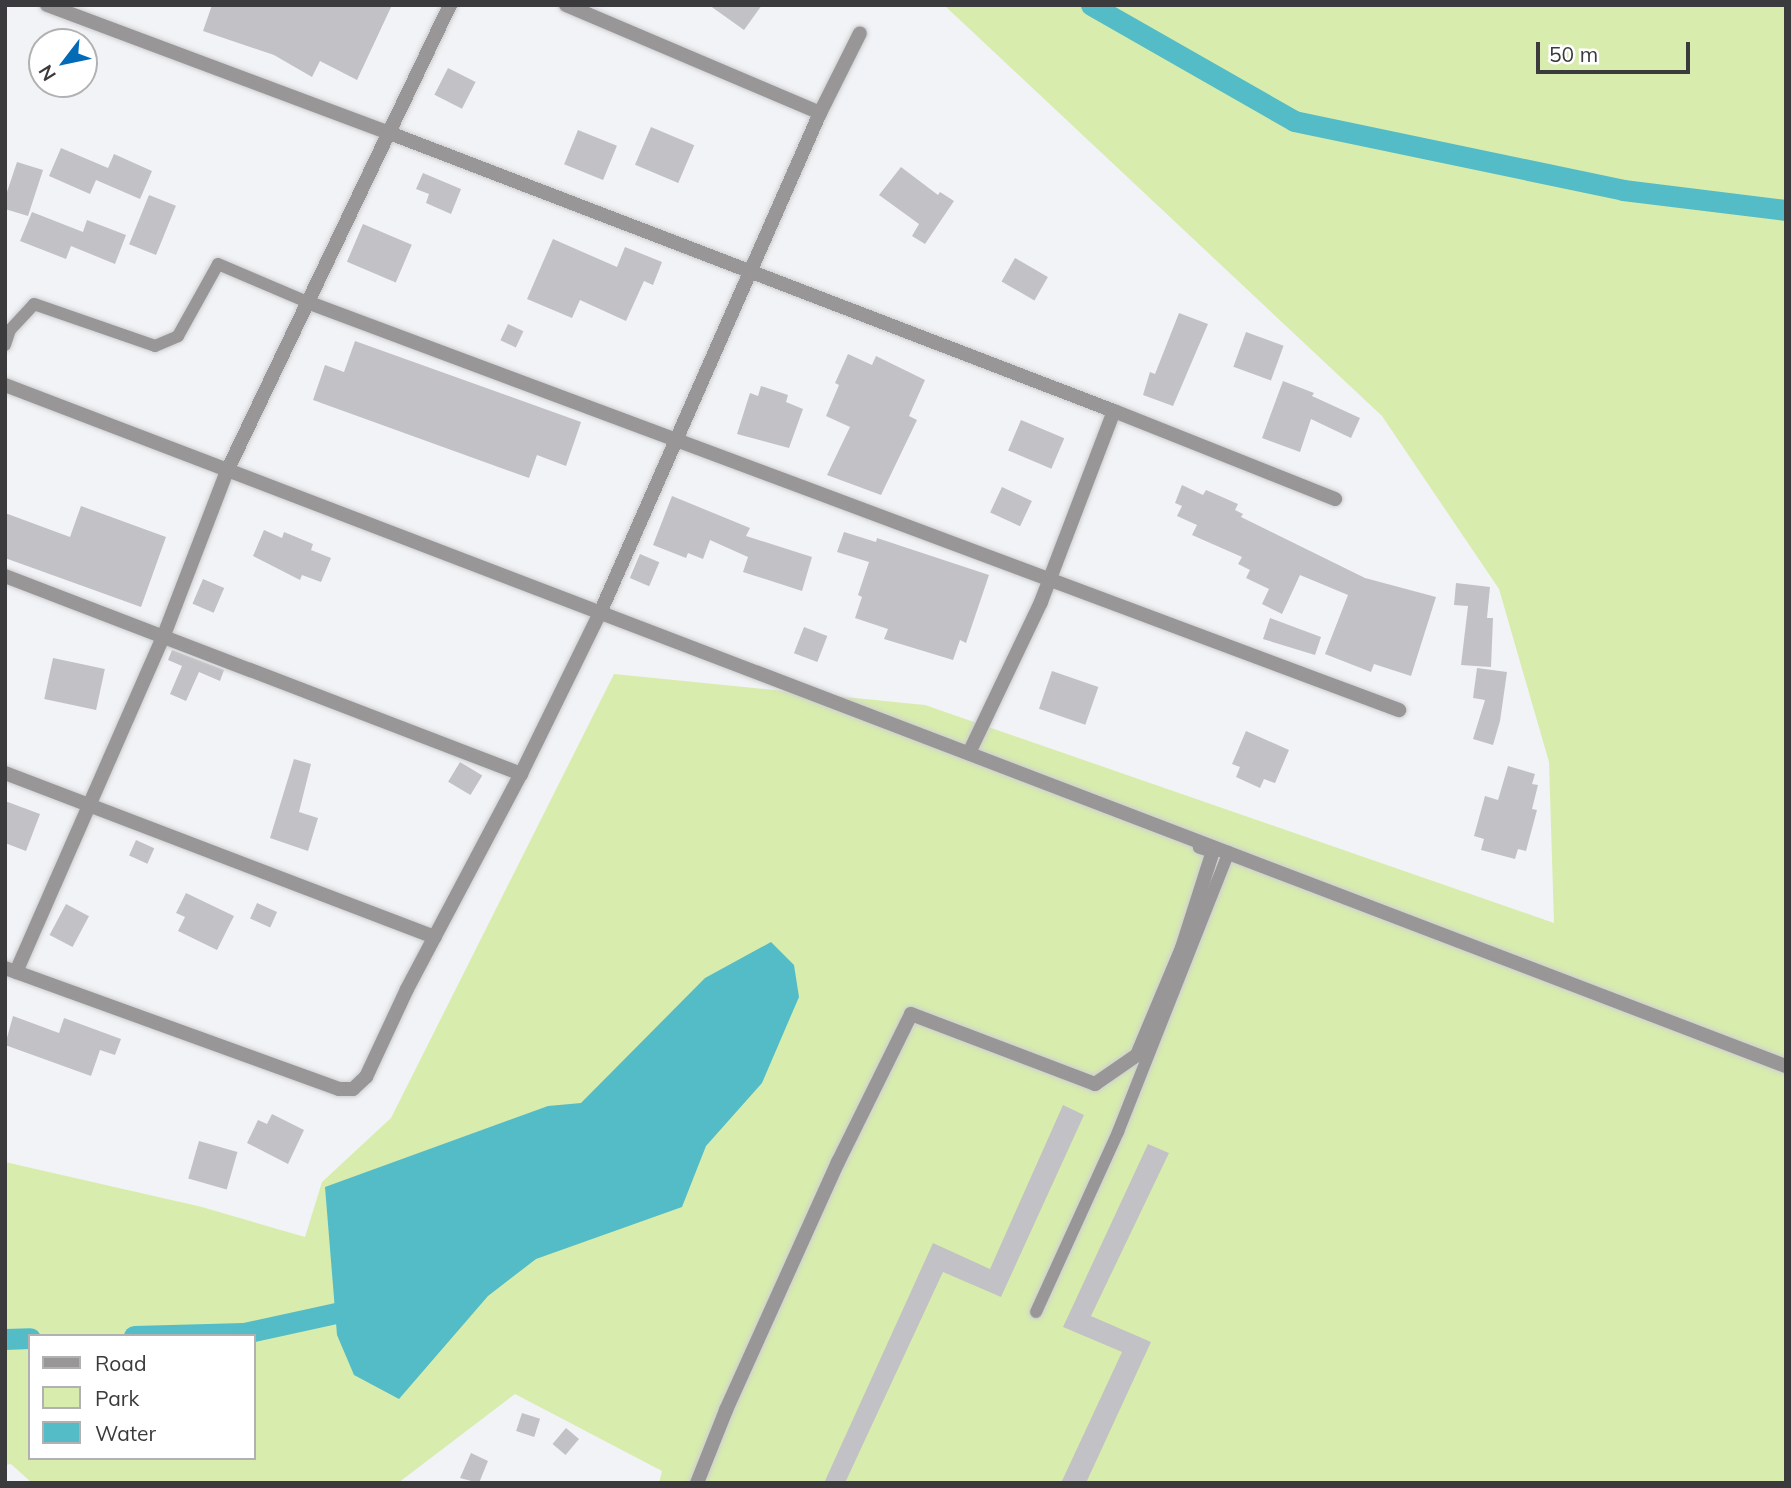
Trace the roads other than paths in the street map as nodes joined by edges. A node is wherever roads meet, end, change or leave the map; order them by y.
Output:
1 (47, 5) edge
2 (450, 5) edge
3 (566, 5) edge
4 (860, 33) dead end
5 (820, 113) junction
6 (387, 132) junction
7 (750, 273) junction
8 (307, 302) junction
9 (5, 345) edge
10 (5, 384) edge
11 (1114, 411) junction
12 (676, 439) junction
13 (227, 471) junction
14 (1335, 499) dead end
15 (5, 576) edge
16 (1049, 580) junction
17 (600, 613) junction
18 (164, 635) junction
19 (1399, 710) dead end
20 (876, 718) junction
21 (968, 753) junction
22 (5, 773) edge
23 (521, 774) junction
24 (89, 804) junction
25 (1229, 852) junction
26 (435, 937) junction
27 (10, 970) edge
28 (1786, 1066) edge
29 (1036, 1312) dead end
30 (697, 1483) edge

1 - 6 street
2 - 6 street
3 - 5 street
4 - 5 street
5 - 7 street
6 - 7 street
6 - 8 street
7 - 11 street
7 - 12 street
8 - 9 lane
8 - 12 street
8 - 13 street
10 - 13 street
11 - 14 street
11 - 16 street
12 - 16 street
12 - 17 street
13 - 17 street
13 - 18 street
15 - 18 street
16 - 19 street
16 - 21 street
17 - 20 street
17 - 23 street
18 - 23 street
18 - 24 street
20 - 21 street
20 - 30 street
21 - 25 street
22 - 24 street
23 - 26 street
24 - 26 street
24 - 27 street
25 - 28 street
25 - 29 lane
26 - 27 street

